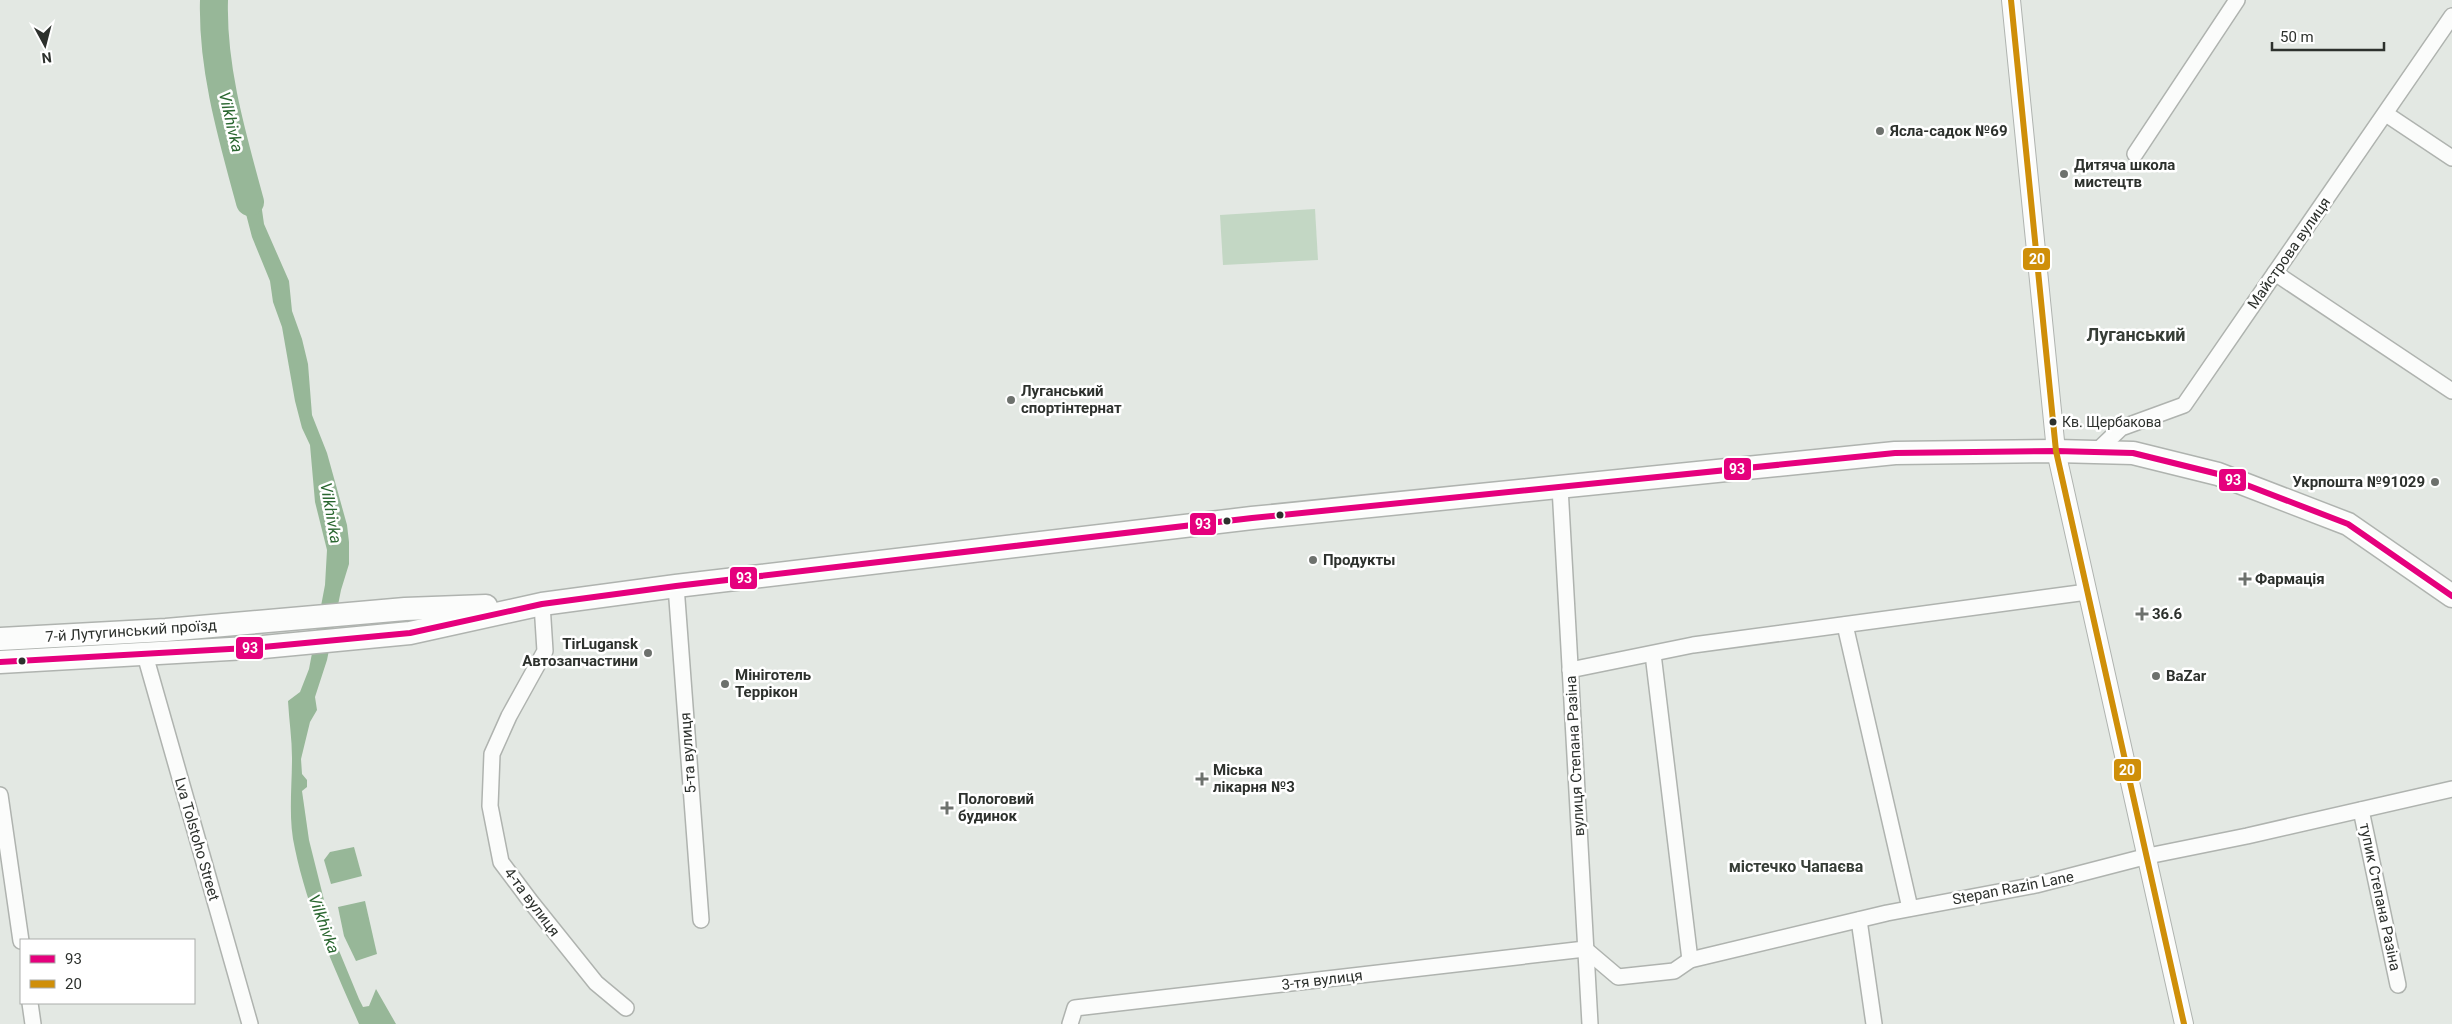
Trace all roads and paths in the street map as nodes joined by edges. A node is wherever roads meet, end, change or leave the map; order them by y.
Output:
1 (2011, 0) edge
2 (2237, 0) edge
3 (2452, 16) edge
4 (2386, 114) junction
5 (2135, 154) dead end
6 (2452, 158) edge
7 (2276, 273) junction
8 (2452, 391) edge
9 (2056, 451) junction
10 (2096, 452) junction
11 (1560, 487) junction
12 (676, 586) junction
13 (2087, 592) junction
14 (2452, 596) edge
15 (542, 604) junction
16 (1845, 625) junction
17 (0, 639) edge
18 (1653, 654) junction
19 (144, 655) junction
20 (0, 662) edge
21 (1570, 670) junction
22 (2452, 789) edge
23 (0, 795) edge
24 (2361, 810) junction
25 (2148, 856) junction
26 (1910, 908) junction
27 (701, 920) dead end
28 (1859, 920) junction
29 (21, 939) edge
30 (1585, 949) junction
31 (1690, 960) junction
32 (2398, 984) dead end
33 (30, 1004) edge
34 (626, 1008) dead end
35 (33, 1024) edge
36 (250, 1024) edge
37 (1070, 1024) edge
38 (1590, 1024) edge
39 (1874, 1024) edge
40 (2184, 1024) edge

1 - 9 street
2 - 5 street
3 - 4 street, Майстрова вулиця
4 - 6 street
4 - 7 street, Майстрова вулиця
7 - 8 street
7 - 10 street, Майстрова вулиця
9 - 10 main road
9 - 11 main road
9 - 13 street
10 - 14 main road
11 - 12 main road
11 - 21 street, вулиця Степана Разіна
12 - 15 main road
12 - 27 street, 5-та вулиця
13 - 16 street
13 - 25 street
15 - 17 main road, 7-й Лутугинський проїзд
15 - 19 main road, 7-й Лутугинський проїзд
15 - 34 street, 4-та вулиця
16 - 18 street
16 - 26 street
18 - 21 street
18 - 31 street
19 - 20 main road, 7-й Лутугинський проїзд
19 - 36 street, Lva Tolstoho Street
21 - 30 street, вулиця Степана Разіна
22 - 24 street, Stepan Razin Lane
23 - 29 street
24 - 25 street, Stepan Razin Lane
24 - 32 street, тупик Степана Разіна
25 - 26 street, Stepan Razin Lane
25 - 40 street
26 - 28 street, Stepan Razin Lane
28 - 31 street, Stepan Razin Lane
28 - 39 street
30 - 31 street, Stepan Razin Lane
30 - 37 street, 3-тя вулиця
30 - 38 street, вулиця Степана Разіна
33 - 35 street

